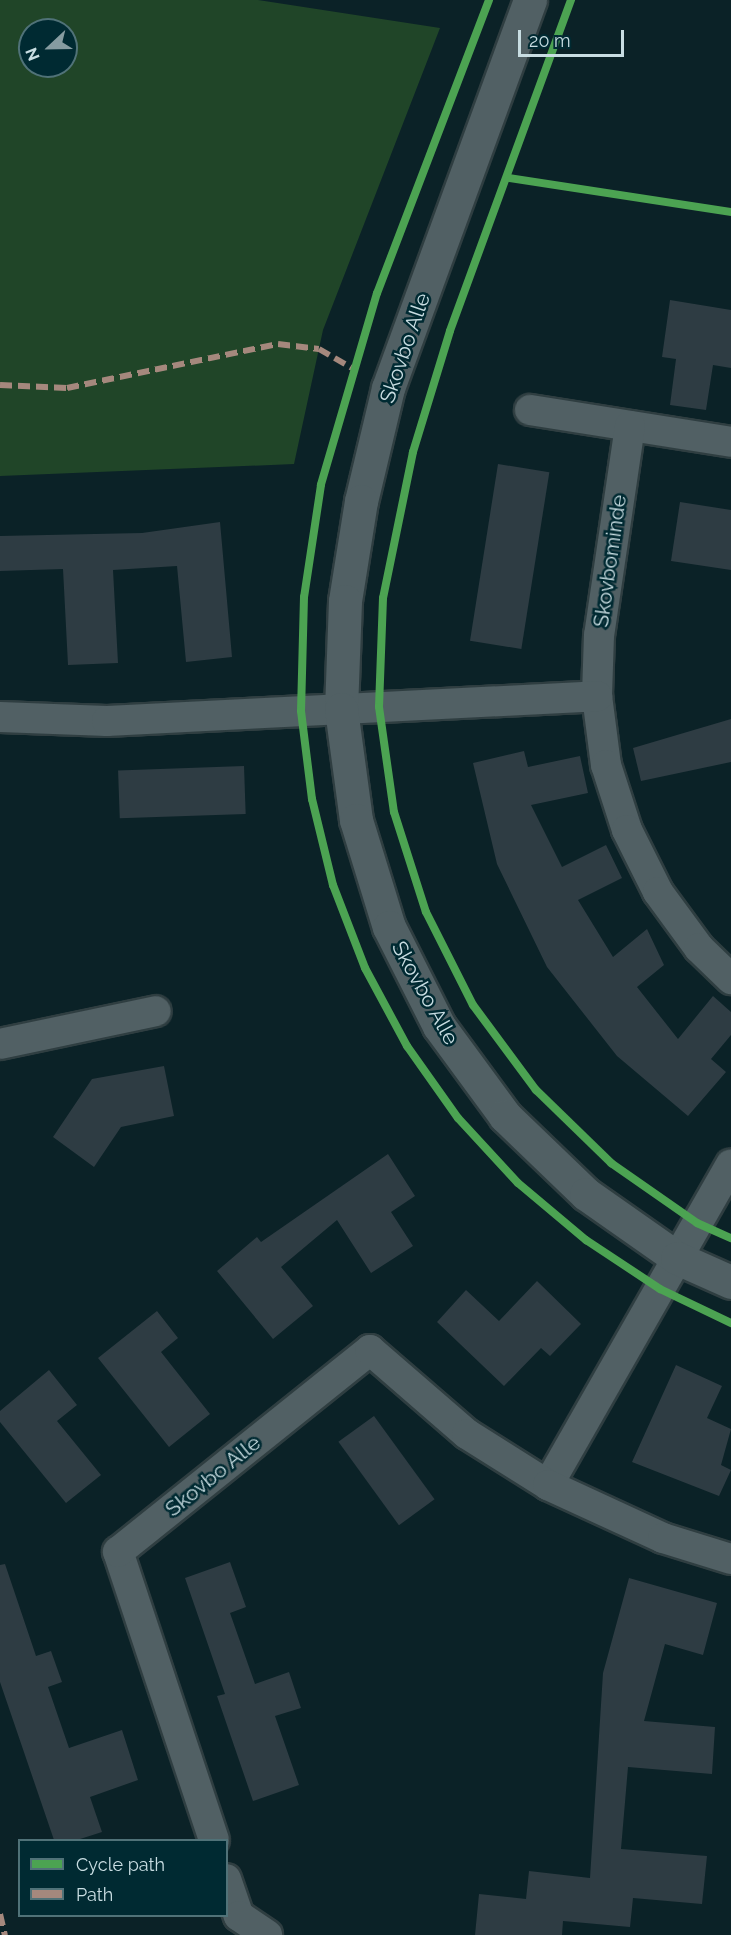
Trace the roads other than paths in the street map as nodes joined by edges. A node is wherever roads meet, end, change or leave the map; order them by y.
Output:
1 (530, 0) edge
2 (530, 410) dead end
3 (630, 426) junction
4 (731, 442) edge
5 (597, 696) junction
6 (341, 709) junction
7 (0, 717) edge
8 (731, 979) edge
9 (156, 1011) dead end
10 (0, 1044) edge
11 (731, 1164) edge
12 (677, 1257) junction
13 (731, 1282) edge
14 (548, 1485) junction
15 (731, 1559) edge
16 (214, 1839) edge
17 (228, 1885) edge
18 (267, 1935) edge

1 - 6 street, Skovbo Alle
2 - 3 street
3 - 4 street
3 - 5 street, Skovbominde
5 - 6 street
5 - 8 street, Skovbominde
6 - 7 street
6 - 12 street, Skovbo Alle
9 - 10 street
11 - 12 street
12 - 13 street, Skovbo Alle
12 - 14 street
14 - 15 street, Skovbo Alle
14 - 16 street, Skovbo Alle
17 - 18 street

